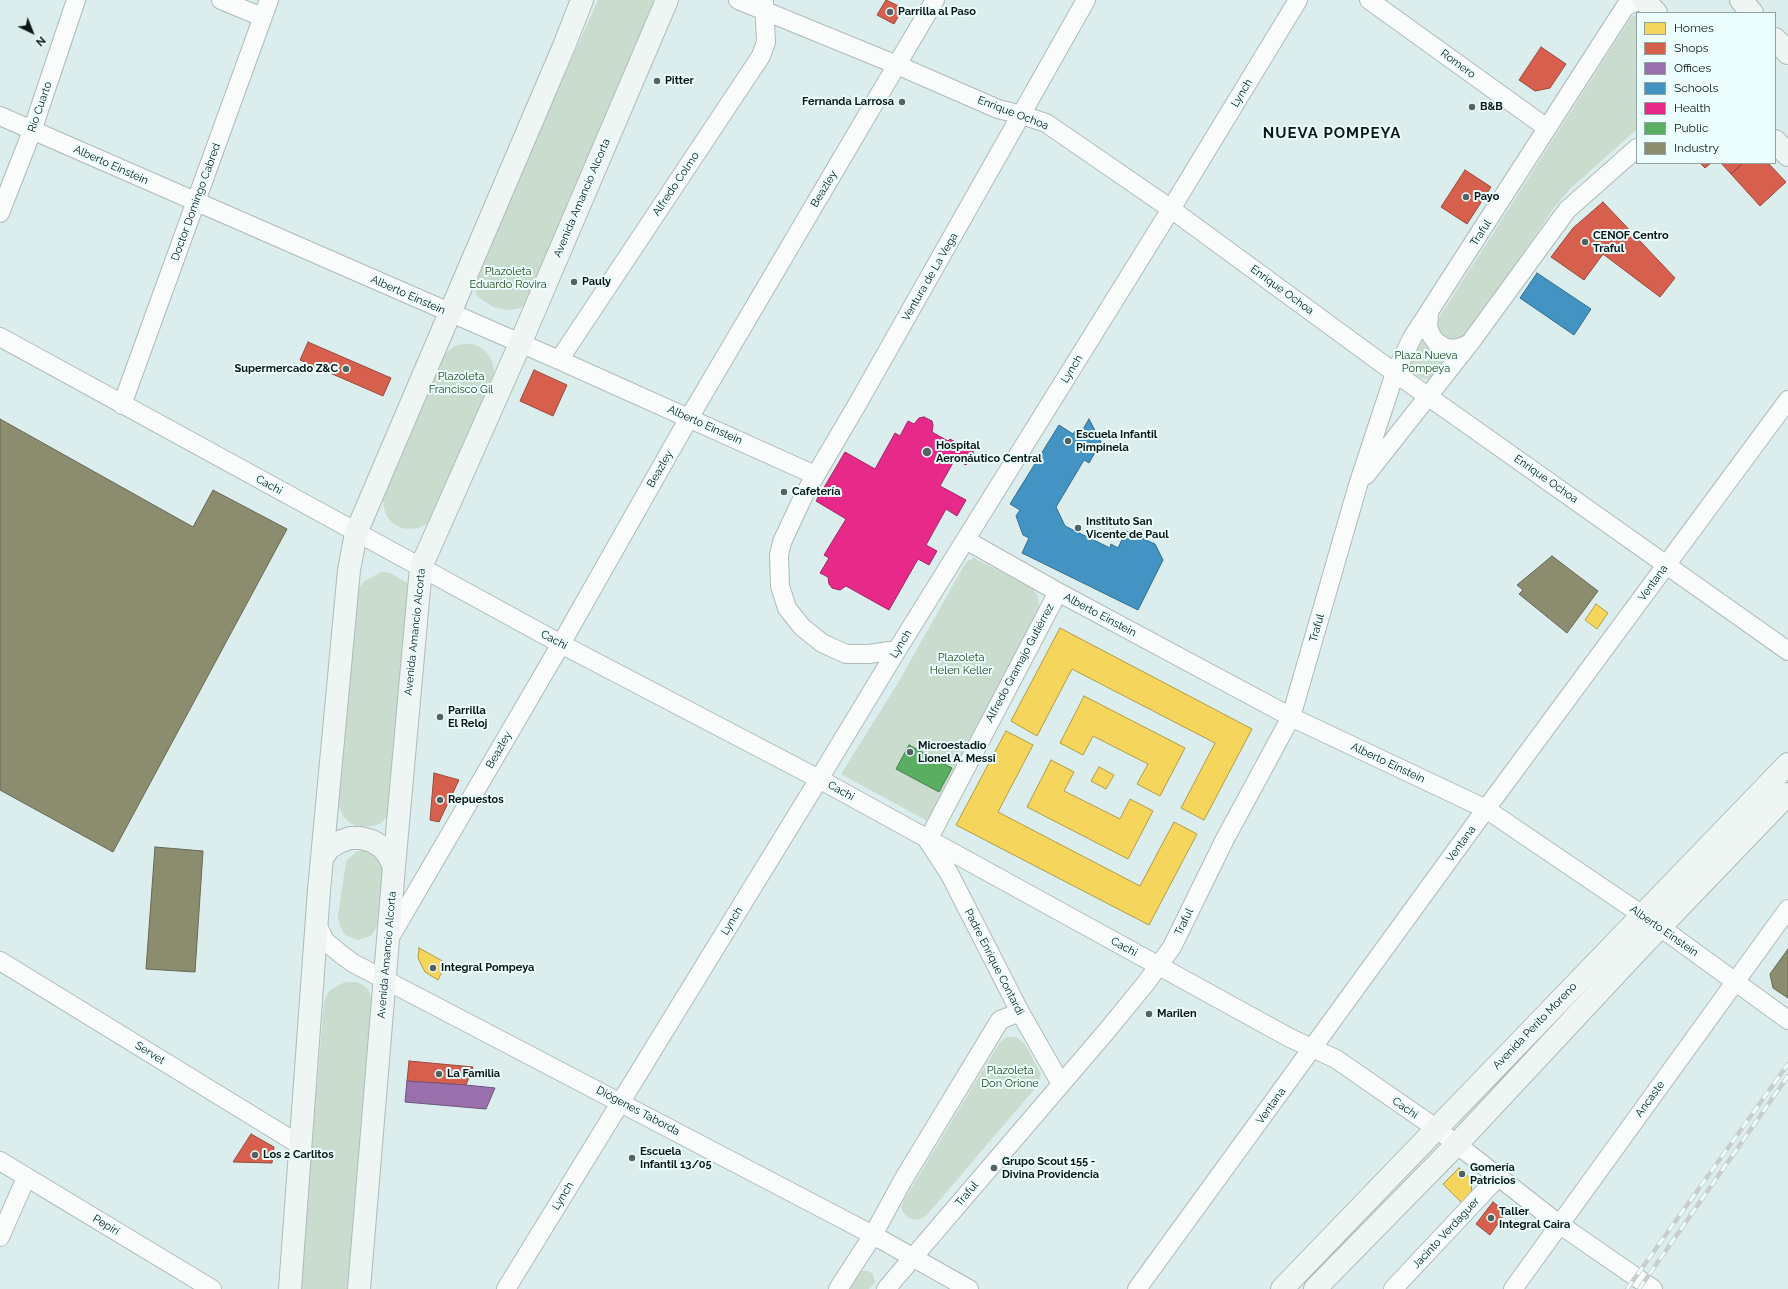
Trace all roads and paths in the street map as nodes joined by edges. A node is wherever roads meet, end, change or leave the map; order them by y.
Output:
1 (76, 0) edge
2 (221, 0) edge
3 (269, 0) edge
4 (582, 0) edge
5 (667, 0) edge
6 (738, 0) edge
7 (935, 0) edge
8 (1086, 0) edge
9 (1298, 0) edge
10 (1369, 0) edge
11 (1638, 0) edge
12 (1644, 0) edge
13 (1733, 0) edge
14 (1741, 0) edge
15 (763, 5) edge
16 (1655, 12) edge
17 (1736, 12) edge
18 (1751, 12) edge
19 (262, 17) junction
20 (1776, 40) edge
21 (1788, 53) edge
22 (897, 65) junction
23 (1022, 115) junction
24 (0, 116) edge
25 (1548, 128) junction
26 (32, 131) junction
27 (1776, 142) edge
28 (1636, 149) edge
29 (1788, 155) edge
30 (196, 202) junction
31 (1171, 209) junction
32 (0, 213) edge
33 (450, 313) junction
34 (1429, 313) junction
35 (0, 337) edge
36 (1470, 343) junction
37 (520, 344) junction
38 (559, 360) junction
39 (1394, 373) junction
40 (1428, 396) junction
41 (1788, 400) edge
42 (122, 405) junction
43 (689, 418) junction
44 (815, 475) junction
45 (1358, 485) junction
46 (356, 533) junction
47 (966, 540) junction
48 (1667, 564) junction
49 (420, 567) junction
50 (1058, 592) junction
51 (561, 644) junction
52 (897, 650) junction
53 (1788, 651) edge
54 (1291, 717) junction
55 (1788, 764) edge
56 (819, 779) junction
57 (1788, 794) edge
58 (1486, 809) junction
59 (928, 840) junction
60 (322, 858) junction
61 (394, 867) junction
62 (1788, 909) edge
63 (1641, 915) junction
64 (316, 924) junction
65 (1660, 928) junction
66 (388, 939) junction
67 (0, 961) edge
68 (1158, 966) junction
69 (385, 978) junction
70 (1735, 982) junction
71 (1020, 1012) junction
72 (1788, 1020) edge
73 (1313, 1048) junction
74 (1061, 1084) junction
75 (621, 1102) junction
76 (1437, 1129) junction
77 (1457, 1144) junction
78 (300, 1145) junction
79 (0, 1161) edge
80 (1499, 1176) junction
81 (26, 1178) junction
82 (1559, 1224) junction
83 (873, 1235) junction
84 (0, 1237) edge
85 (913, 1258) junction
86 (212, 1289) edge
87 (290, 1289) edge
88 (359, 1289) edge
89 (506, 1289) edge
90 (838, 1289) edge
91 (886, 1289) edge
92 (969, 1289) edge
93 (1137, 1289) edge
94 (1282, 1289) edge
95 (1315, 1289) edge
96 (1393, 1289) edge
97 (1513, 1289) edge
98 (1653, 1289) edge

1 - 26 street, Río Cuarto
2 - 19 street
3 - 19 street, Doctor Domingo Cabred
4 - 33 main road
5 - 37 main road, Avenida Amancio Alcorta
6 - 15 street, Enrique Ochoa
7 - 22 street, Beazley
8 - 23 street, Ventura de La Vega
9 - 31 street, Lynch
10 - 25 street, Romero
11 - 25 street, Traful
12 - 16 main road
13 - 17 street
14 - 18 main road
15 - 22 street, Enrique Ochoa
15 - 38 street, Alfredo Colmo
19 - 30 street, Doctor Domingo Cabred
20 - 21 main road
22 - 23 street, Enrique Ochoa
22 - 43 street, Beazley
23 - 31 street, Enrique Ochoa
23 - 44 street, Ventura de La Vega
24 - 26 street, Alberto Einstein
25 - 34 street, Traful
26 - 30 street, Alberto Einstein
26 - 32 street, Río Cuarto
27 - 29 main road
28 - 36 street, Traful
30 - 33 street, Alberto Einstein
30 - 42 street, Doctor Domingo Cabred
31 - 39 street, Enrique Ochoa
31 - 47 street, Lynch
33 - 37 street, Alberto Einstein
33 - 46 main road
34 - 36 street
34 - 39 street, Traful
35 - 42 street, Cachi
36 - 40 street, Traful
37 - 38 street, Alberto Einstein
37 - 49 main road, Avenida Amancio Alcorta
38 - 43 street, Alberto Einstein
39 - 40 street, Enrique Ochoa
39 - 45 street, Traful
40 - 45 street, Traful
40 - 48 street, Enrique Ochoa
41 - 48 street, Ventana
42 - 46 street, Cachi
43 - 44 street, Alberto Einstein
43 - 51 street, Beazley
44 - 52 street, Ventura de La Vega
45 - 54 street, Traful
46 - 49 street, Cachi
46 - 60 main road
47 - 50 street, Alberto Einstein
47 - 52 street, Lynch
48 - 53 street, Enrique Ochoa
48 - 58 street, Ventana
49 - 51 street, Cachi
49 - 61 main road, Avenida Amancio Alcorta
50 - 54 street, Alberto Einstein
50 - 59 street, Alfredo Gramajo Gutiérrez
51 - 56 street, Cachi
51 - 66 street, Beazley
52 - 56 street, Lynch
54 - 58 street, Alberto Einstein
54 - 68 street, Traful
55 - 63 main road, Avenida Perito Moreno
56 - 59 street, Cachi
56 - 75 street, Lynch
57 - 65 main road, Avenida Perito Moreno
58 - 63 street, Alberto Einstein
58 - 73 street, Ventana
59 - 68 street, Cachi
59 - 71 street, Padre Enrique Contardi
60 - 61 main road
60 - 64 main road
61 - 66 main road, Avenida Amancio Alcorta
62 - 70 street, Ancaste
63 - 65 street, Alberto Einstein
63 - 76 main road, Avenida Perito Moreno
64 - 69 street, Diógenes Taborda
64 - 78 main road
65 - 70 street, Alberto Einstein
65 - 77 main road, Avenida Perito Moreno
66 - 69 main road, Avenida Amancio Alcorta
67 - 78 street, Servet
68 - 73 street, Cachi
68 - 74 street, Traful
69 - 75 street, Diógenes Taborda
69 - 88 main road, Avenida Amancio Alcorta
70 - 72 street, Alberto Einstein
70 - 82 street, Ancaste
71 - 74 street, Padre Enrique Contardi
71 - 83 street
73 - 76 street, Cachi
73 - 93 street, Ventana
74 - 85 street, Traful
75 - 83 street, Diógenes Taborda
75 - 89 street, Lynch
76 - 77 street, Cachi
76 - 94 main road, Avenida Perito Moreno
77 - 80 street, Cachi
77 - 95 main road, Avenida Perito Moreno
78 - 87 main road
79 - 81 street, Pepirí
80 - 82 street, Cachi
80 - 96 street, Jacinto Verdaguer
81 - 84 street
81 - 86 street, Pepirí
82 - 97 street, Ancaste
82 - 98 street, Cachi
83 - 85 street, Diógenes Taborda
83 - 90 street
85 - 91 street, Traful
85 - 92 street, Diógenes Taborda

